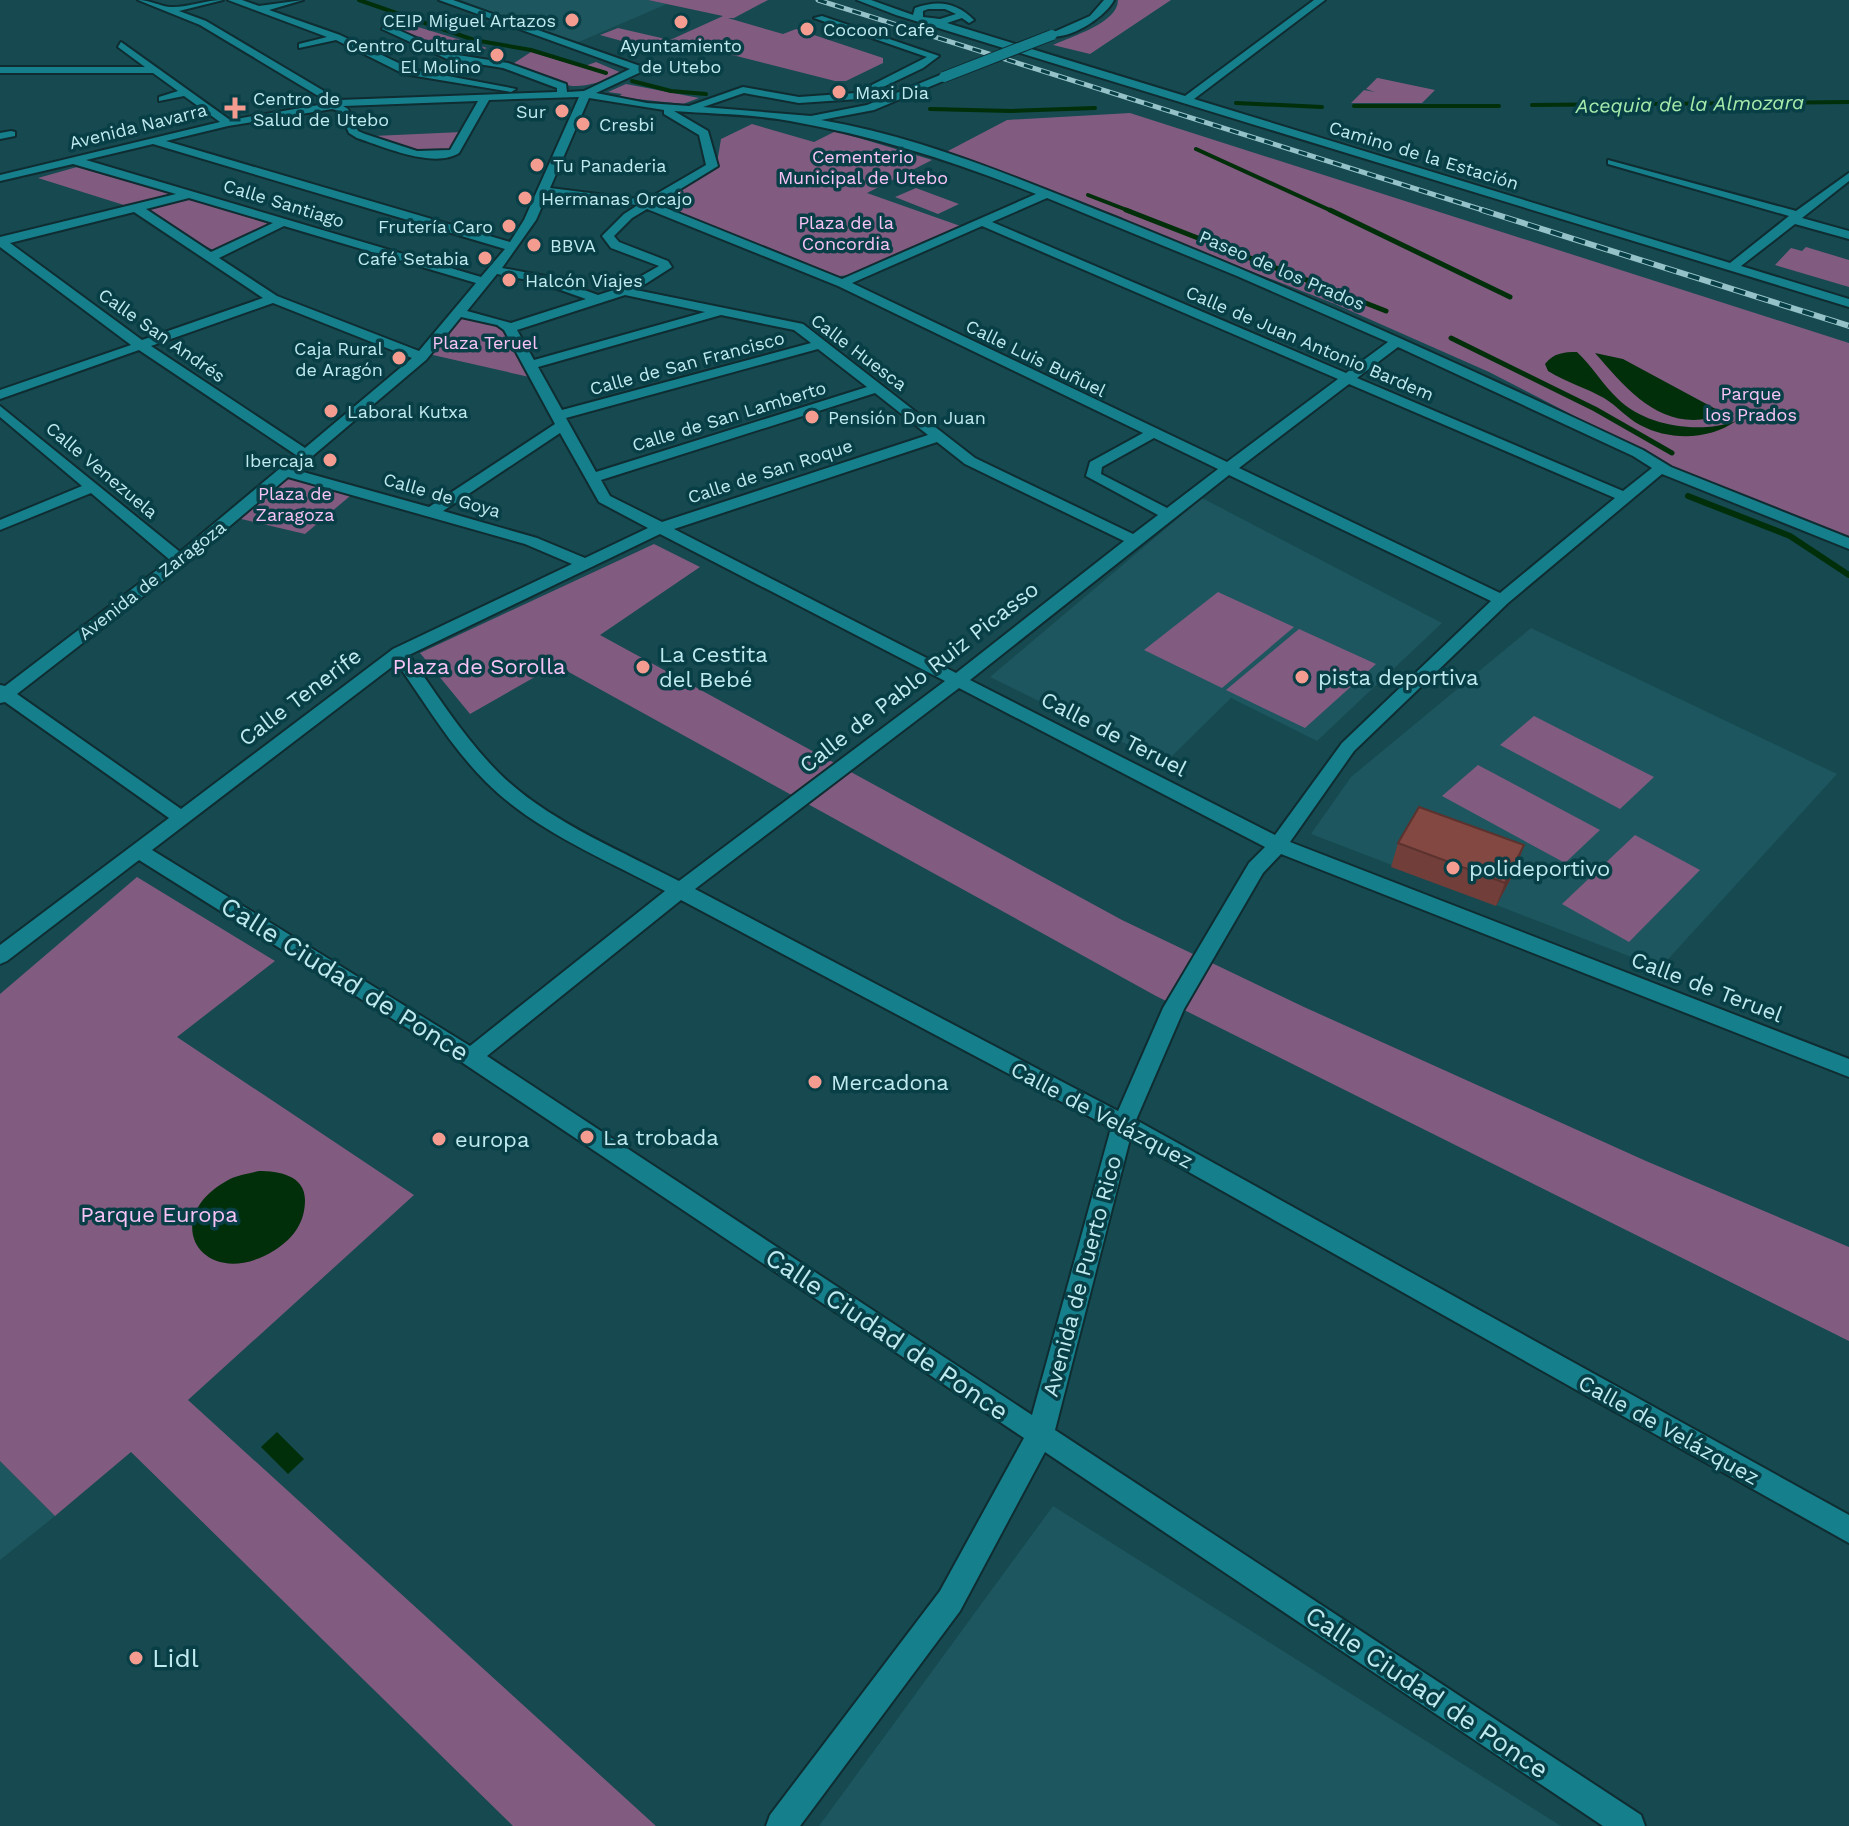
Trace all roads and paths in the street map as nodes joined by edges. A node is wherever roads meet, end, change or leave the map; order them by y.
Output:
1 (143, 0) edge
2 (218, 0) edge
3 (298, 0) edge
4 (444, 0) edge
5 (948, 0) edge
6 (1109, 0) edge
7 (1320, 0) edge
8 (866, 1) edge
9 (237, 2) edge
10 (930, 6) junction
11 (161, 9) junction
12 (962, 9) junction
13 (259, 10) junction
14 (819, 18) dead end
15 (195, 19) junction
16 (922, 19) junction
17 (385, 27) dead end
18 (337, 37) junction
19 (989, 39) junction
20 (121, 45) dead end
21 (302, 46) dead end
22 (0, 70) edge
23 (156, 70) junction
24 (187, 92) junction
25 (518, 92) junction
26 (586, 94) junction
27 (562, 95) junction
28 (480, 98) junction
29 (163, 99) dead end
30 (1185, 101) junction
31 (341, 105) junction
32 (668, 108) junction
33 (870, 108) junction
34 (686, 110) junction
35 (796, 119) junction
36 (228, 123) junction
37 (878, 135) junction
38 (154, 141) junction
39 (73, 160) junction
40 (1612, 162) dead end
41 (1849, 176) edge
42 (0, 178) edge
43 (542, 191) junction
44 (190, 194) junction
45 (1046, 194) junction
46 (645, 206) junction
47 (137, 208) junction
48 (1794, 217) junction
49 (284, 222) junction
50 (984, 223) junction
51 (1849, 235) edge
52 (0, 241) edge
53 (513, 247) junction
54 (213, 256) junction
55 (1732, 267) junction
56 (495, 270) junction
57 (485, 282) junction
58 (842, 283) junction
59 (624, 291) junction
60 (273, 299) junction
61 (600, 300) junction
62 (1849, 303) edge
63 (722, 311) junction
64 (460, 313) junction
65 (509, 328) junction
66 (1399, 340) junction
67 (823, 344) junction
68 (140, 345) junction
69 (421, 357) junction
70 (531, 365) junction
71 (1348, 378) junction
72 (878, 388) junction
73 (0, 395) edge
74 (0, 410) edge
75 (562, 420) junction
76 (1151, 434) junction
77 (938, 437) junction
78 (306, 455) junction
79 (1230, 467) junction
80 (1660, 468) junction
81 (287, 472) junction
82 (591, 478) junction
83 (90, 488) junction
84 (1622, 496) junction
85 (431, 513) junction
86 (1168, 514) junction
87 (0, 525) edge
88 (660, 528) junction
89 (1134, 540) junction
90 (1849, 544) edge
91 (180, 560) junction
92 (583, 563) junction
93 (1502, 600) junction
94 (399, 653) junction
95 (957, 681) junction
96 (2, 694) edge
97 (180, 817) junction
98 (1278, 845) junction
99 (139, 851) junction
100 (679, 891) junction
101 (0, 956) edge
102 (471, 1057) junction
103 (1849, 1068) edge
104 (1123, 1124) junction
105 (1040, 1435) junction
106 (1849, 1530) edge
107 (781, 1826) edge
108 (1630, 1826) edge

1 - 11 street
2 - 11 street
3 - 13 street
4 - 26 street
5 - 10 street
6 - 33 street, bridge
7 - 30 street
8 - 10 street
8 - 16 street, Camino de la Estación
9 - 13 street
9 - 15 street
10 - 12 street
10 - 16 street
11 - 15 street
12 - 16 street
12 - 19 street, Camino de la Estación
13 - 18 street
14 - 34 street
15 - 31 street
16 - 19 street, Camino de la Estación
17 - 27 street
18 - 21 street
18 - 25 street
19 - 30 street, Camino de la Estación
20 - 23 street
22 - 23 street
23 - 24 street
24 - 29 street
24 - 36 street
25 - 27 street, Avenida Navarra
25 - 28 street, Avenida Navarra
26 - 27 street, Avenida Navarra
26 - 32 street
26 - 43 street, Avenida de Zaragoza
28 - 31 street, Avenida Navarra
28 - 31 street
30 - 55 street, Camino de la Estación
31 - 36 street, Avenida Navarra
32 - 34 street
32 - 46 street
33 - 35 street
33 - 37 street
34 - 35 street
35 - 37 street, Paseo de los Prados
36 - 38 street, Avenida Navarra
37 - 45 street, Paseo de los Prados
38 - 39 street, Avenida Navarra
38 - 53 street
39 - 42 street, Avenida Navarra
39 - 44 street, Calle Santiago
40 - 48 street
41 - 48 street
43 - 46 street, Calle Luis Buñuel
43 - 53 street, Avenida de Zaragoza
44 - 47 street
44 - 49 street, Calle Santiago
45 - 50 street
45 - 66 street, Paseo de los Prados
46 - 58 street, Calle Luis Buñuel
46 - 59 street
47 - 52 street
47 - 54 street
48 - 51 street
48 - 55 street
49 - 54 street
49 - 57 street, Calle Santiago
50 - 58 street
50 - 71 street, Calle de Juan Antonio Bardem
52 - 68 street, Calle San Andrés
53 - 56 street, Avenida de Zaragoza
54 - 60 street
55 - 62 street, Camino de la Estación
56 - 57 street, Avenida de Zaragoza
56 - 61 street
57 - 64 street, Avenida de Zaragoza
58 - 76 street, Calle Luis Buñuel
59 - 61 street
59 - 63 street, Calle Huesca
60 - 68 street
60 - 69 street
61 - 65 street
63 - 67 street, Calle Huesca
63 - 70 street
64 - 65 street
64 - 69 street, Avenida de Zaragoza
65 - 70 street, Calle de Teruel
66 - 71 street, Calle de Pablo Ruiz Picasso
66 - 80 street, Paseo de los Prados
67 - 72 street, Calle Huesca
67 - 75 street, Calle de San Francisco
68 - 73 street
68 - 78 street, Calle San Andrés
69 - 78 street, Avenida de Zaragoza
70 - 75 street, Calle de Teruel
71 - 79 street, Calle de Pablo Ruiz Picasso
71 - 84 street, Calle de Juan Antonio Bardem
72 - 77 street, Calle Huesca
72 - 82 street, Calle de San Lamberto
74 - 83 street, Calle Venezuela
75 - 82 street, Calle de Teruel
75 - 85 street, Calle de San Francisco
76 - 79 street, Calle Luis Buñuel
76 - 86 street
77 - 88 street, Calle de San Roque
77 - 89 street, Calle Huesca
78 - 81 street, Avenida de Zaragoza
79 - 86 street, Calle de Pablo Ruiz Picasso
79 - 93 street, Calle Luis Buñuel
80 - 84 street, Avenida de Puerto Rico
80 - 90 street, Paseo de los Prados
81 - 85 street, Calle de Goya
81 - 91 street, Avenida de Zaragoza
82 - 88 street, Calle de Teruel
83 - 87 street
83 - 91 street, Calle Venezuela
84 - 93 street, Avenida de Puerto Rico
85 - 92 street, Calle de Goya
86 - 89 street, Calle de Pablo Ruiz Picasso
88 - 92 street, Calle Tenerife
88 - 95 street, Calle de Teruel
89 - 95 street, Calle de Pablo Ruiz Picasso
91 - 96 street, Avenida de Zaragoza
92 - 94 street, Calle Tenerife
93 - 98 street, Avenida de Puerto Rico
94 - 97 street, Calle Tenerife
94 - 100 street, Calle de Velázquez
95 - 98 street, Calle de Teruel
95 - 100 street, Calle de Pablo Ruiz Picasso
96 - 97 street
97 - 99 street, Calle Tenerife
98 - 103 street, Calle de Teruel
98 - 104 street, Avenida de Puerto Rico
99 - 101 street, Calle Tenerife
99 - 102 street, Calle Ciudad de Ponce
100 - 102 street, Calle de Pablo Ruiz Picasso
100 - 104 street, Calle de Velázquez
102 - 105 street, Calle Ciudad de Ponce
104 - 105 street, Avenida de Puerto Rico
104 - 106 street, Calle de Velázquez
105 - 107 street, Avenida de Puerto Rico
105 - 108 street, Calle Ciudad de Ponce

